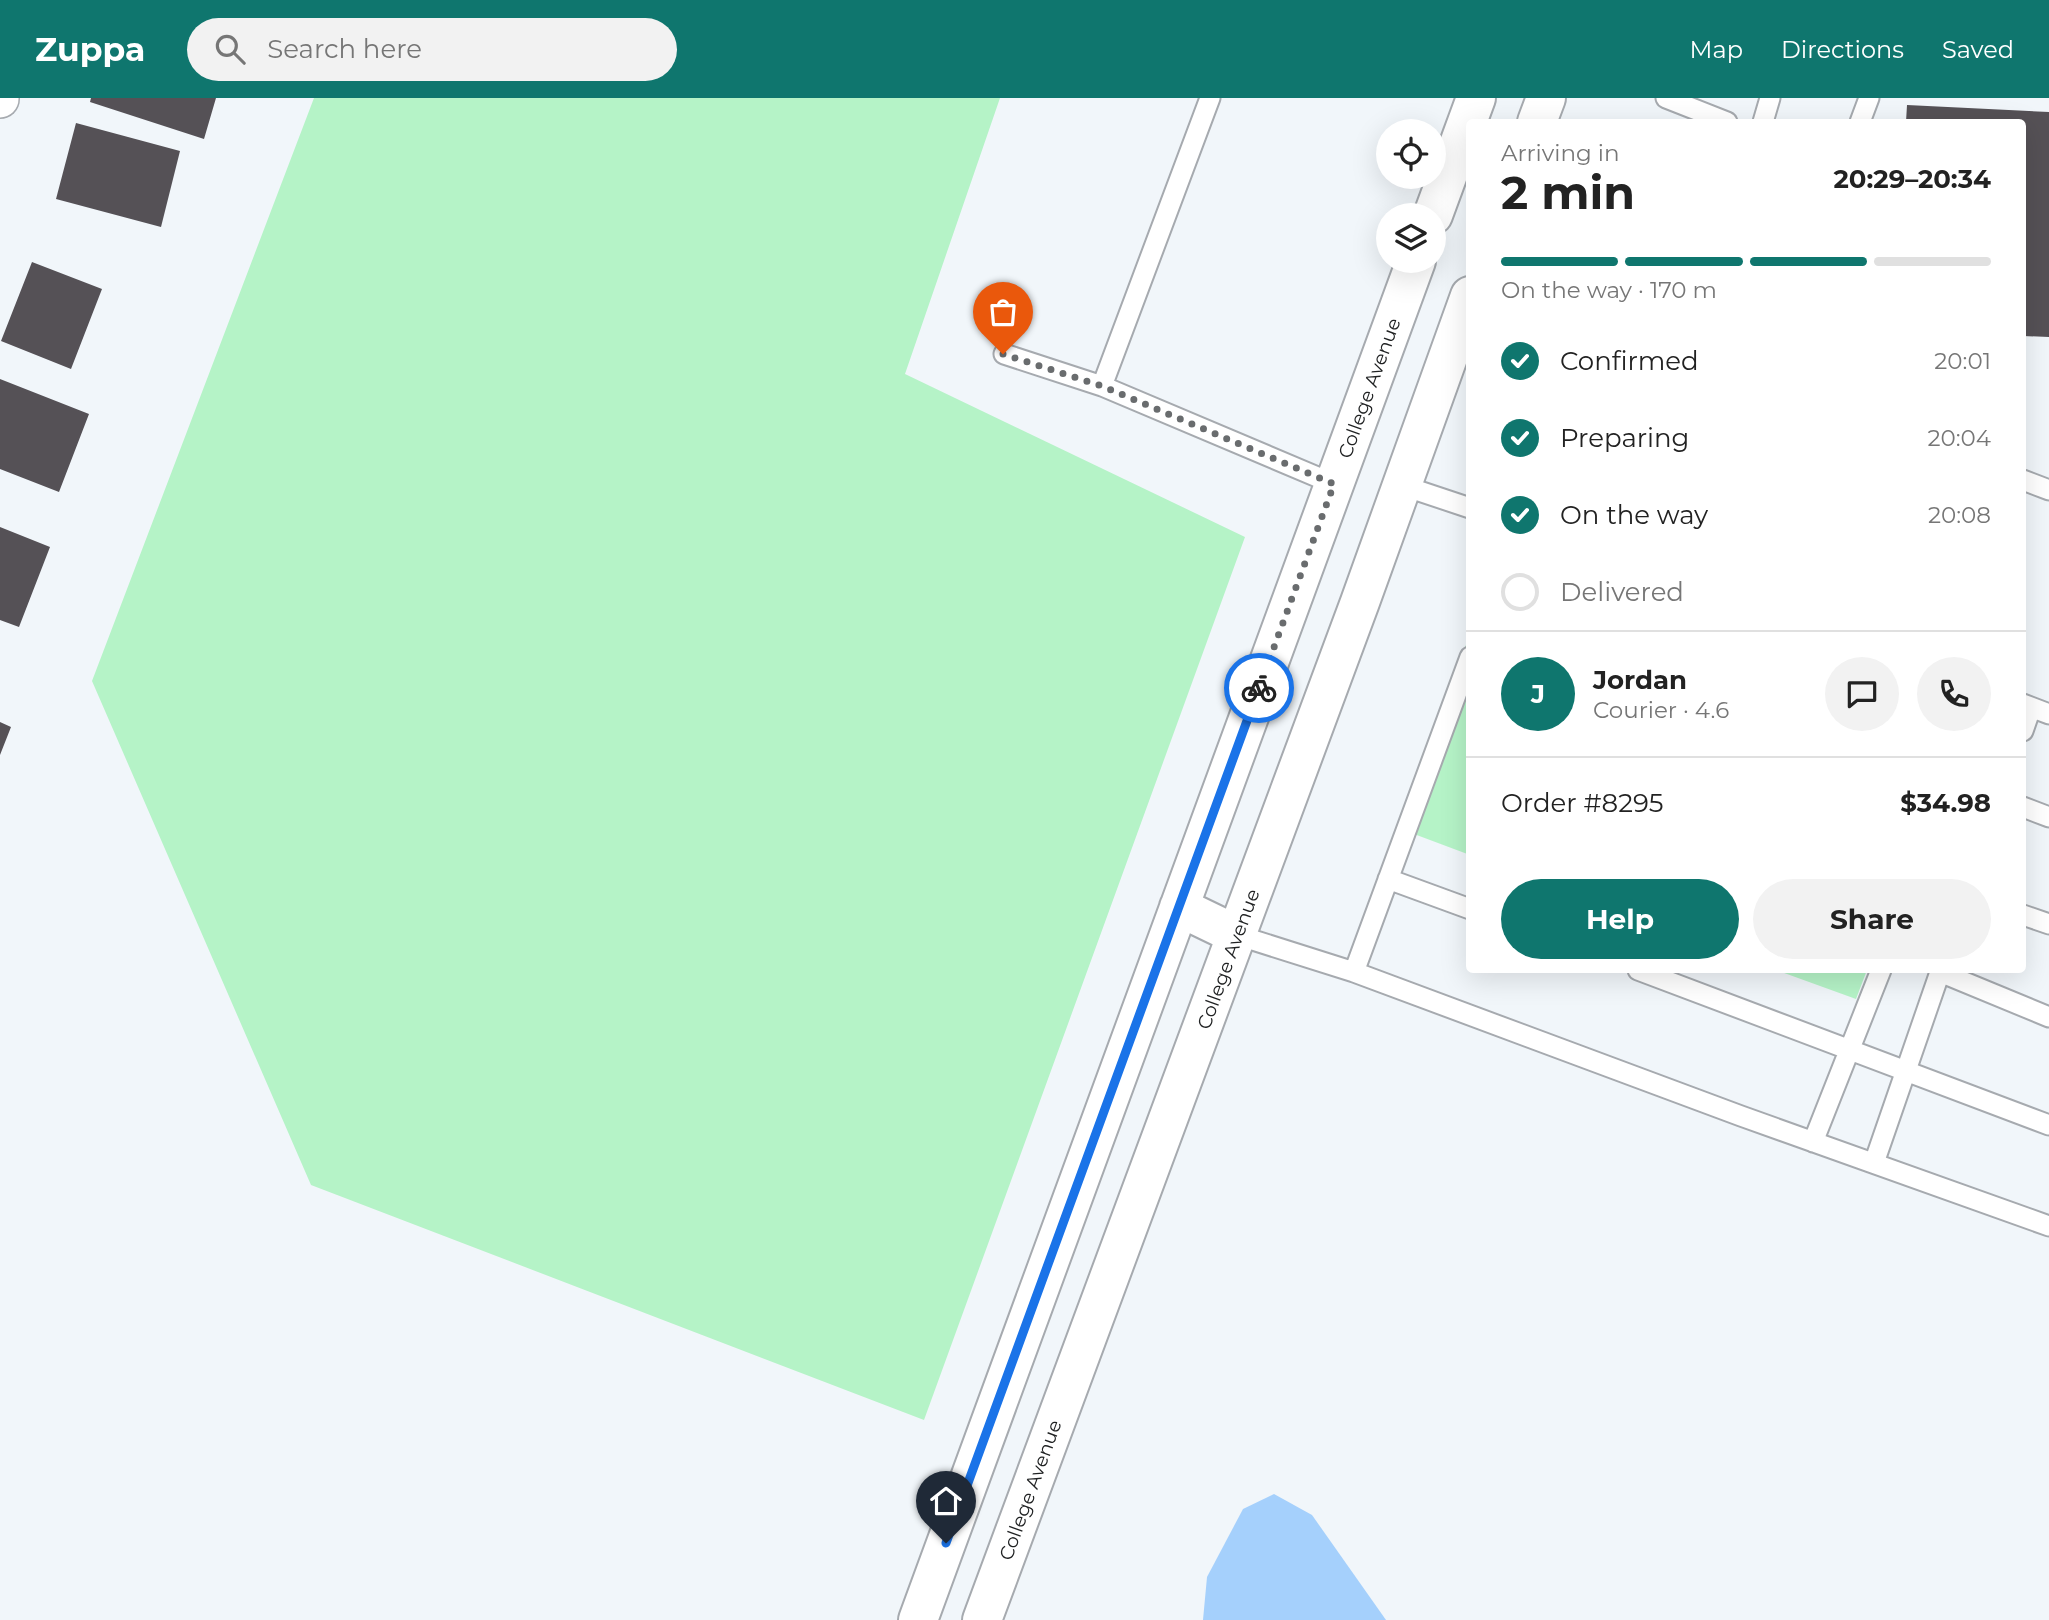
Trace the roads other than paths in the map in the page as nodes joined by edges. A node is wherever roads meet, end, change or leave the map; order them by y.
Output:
1 (1210, 98) edge
2 (1476, 98) edge
3 (1546, 98) edge
4 (1666, 98) edge
5 (1770, 98) edge
6 (1869, 98) edge
7 (1468, 119) edge
8 (1538, 119) edge
9 (1719, 119) edge
10 (1764, 119) edge
11 (1861, 119) edge
12 (1466, 125) edge
13 (1437, 203) edge
14 (1412, 273) edge
15 (1466, 307) edge
16 (1003, 354) dead end
17 (1102, 386) junction
18 (2026, 481) edge
19 (1334, 484) junction
20 (1401, 485) junction
21 (2049, 490) edge
22 (1466, 507) edge
23 (1466, 668) edge
24 (2034, 709) edge
25 (2026, 726) edge
26 (2026, 808) edge
27 (2049, 817) edge
28 (1388, 879) junction
29 (1179, 907) junction
30 (1466, 908) edge
31 (2026, 916) edge
32 (2049, 924) edge
33 (1237, 935) junction
34 (1354, 972) junction
35 (1646, 973) edge
36 (1880, 973) edge
37 (1939, 973) edge
38 (1945, 973) edge
39 (2049, 1017) edge
40 (1852, 1050) junction
41 (1906, 1071) junction
42 (2049, 1125) edge
43 (1814, 1142) junction
44 (1874, 1163) junction
45 (2049, 1226) edge
46 (918, 1620) edge
47 (982, 1620) edge

1 - 17 lane
2 - 7 main road
3 - 8 main road
4 - 9 lane
5 - 10 lane
6 - 11 lane
12 - 13 main road
14 - 19 main road, College Avenue
15 - 20 main road, College Avenue
16 - 17 lane
17 - 19 lane
18 - 21 lane
19 - 20 main road
19 - 29 main road, College Avenue
20 - 22 lane
20 - 33 main road, College Avenue
23 - 28 lane
24 - 25 lane
26 - 27 lane
28 - 30 lane
28 - 34 lane
29 - 33 main road
29 - 46 main road, College Avenue
31 - 32 lane
33 - 34 lane
33 - 47 main road, College Avenue
34 - 43 lane
35 - 40 lane
36 - 40 lane
37 - 41 lane
38 - 39 lane
40 - 41 lane
40 - 43 lane
41 - 42 lane
41 - 44 lane
43 - 44 lane
44 - 45 lane

